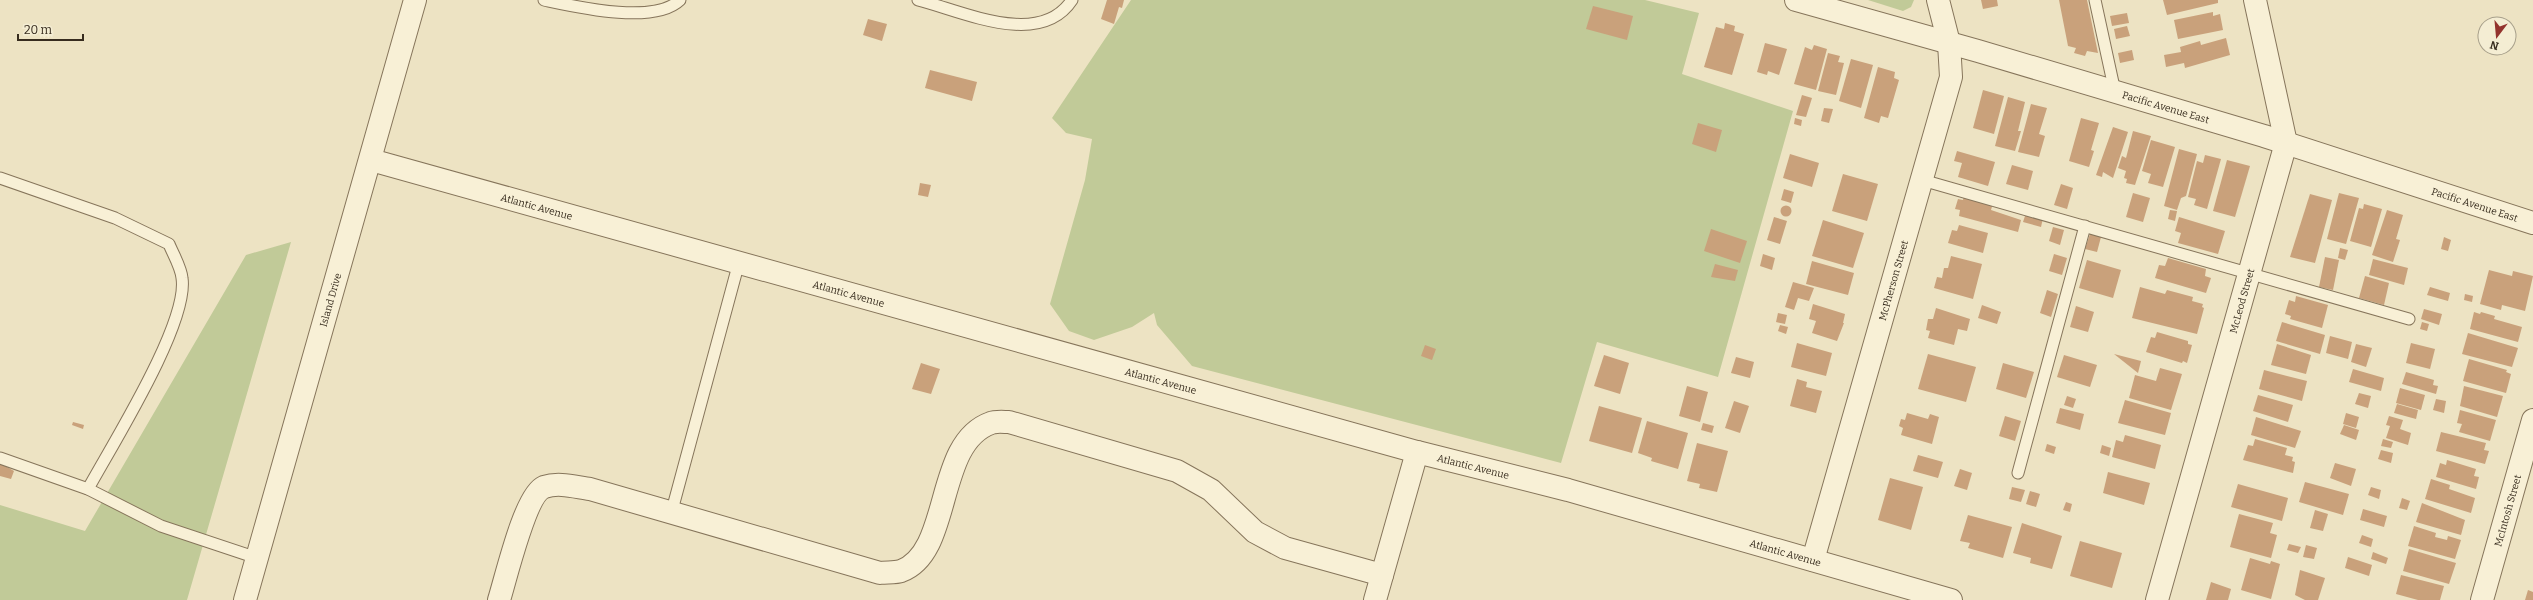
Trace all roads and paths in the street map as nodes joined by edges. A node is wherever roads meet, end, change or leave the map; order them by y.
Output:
1 (415, 0) edge
2 (544, 0) edge
3 (680, 0) edge
4 (918, 0) edge
5 (1072, 0) edge
6 (1796, 0) edge
7 (1938, 0) edge
8 (2096, 0) edge
9 (2255, 0) edge
10 (940, 3) edge
11 (1949, 43) junction
12 (2115, 92) junction
13 (2286, 143) junction
14 (371, 160) junction
15 (0, 178) edge
16 (1922, 180) junction
17 (2533, 223) edge
18 (2085, 226) junction
19 (739, 262) junction
20 (2249, 274) junction
21 (2409, 319) dead end
22 (2533, 420) edge
23 (1417, 452) junction
24 (0, 458) edge
25 (2018, 473) dead end
26 (88, 489) junction
27 (672, 514) junction
28 (257, 558) junction
29 (1813, 560) junction
30 (1382, 575) junction
31 (246, 600) edge
32 (499, 600) edge
33 (1376, 600) edge
34 (1951, 600) edge
35 (2157, 600) edge
36 (2482, 600) edge

1 - 14 street, Island Drive
2 - 3 lane
4 - 10 lane
5 - 10 lane
6 - 11 street, Pacific Avenue East
7 - 11 street, McPherson Street
8 - 12 lane
9 - 13 street, McLeod Street
11 - 12 street, Pacific Avenue East
11 - 16 street, McPherson Street
12 - 13 street, Pacific Avenue East
13 - 17 street, Pacific Avenue East
13 - 20 street, McLeod Street
14 - 19 street, Atlantic Avenue
14 - 28 street, Island Drive
15 - 26 lane
16 - 18 lane
16 - 29 street, McPherson Street
18 - 20 lane
18 - 25 lane
19 - 23 street, Atlantic Avenue
19 - 27 lane
20 - 21 lane
20 - 35 street, McLeod Street
22 - 36 street, McIntosh Street
23 - 29 street, Atlantic Avenue
23 - 30 street
24 - 26 lane
26 - 28 lane
27 - 30 street
27 - 32 street
28 - 31 street, Island Drive
29 - 34 street, Atlantic Avenue
30 - 33 street

